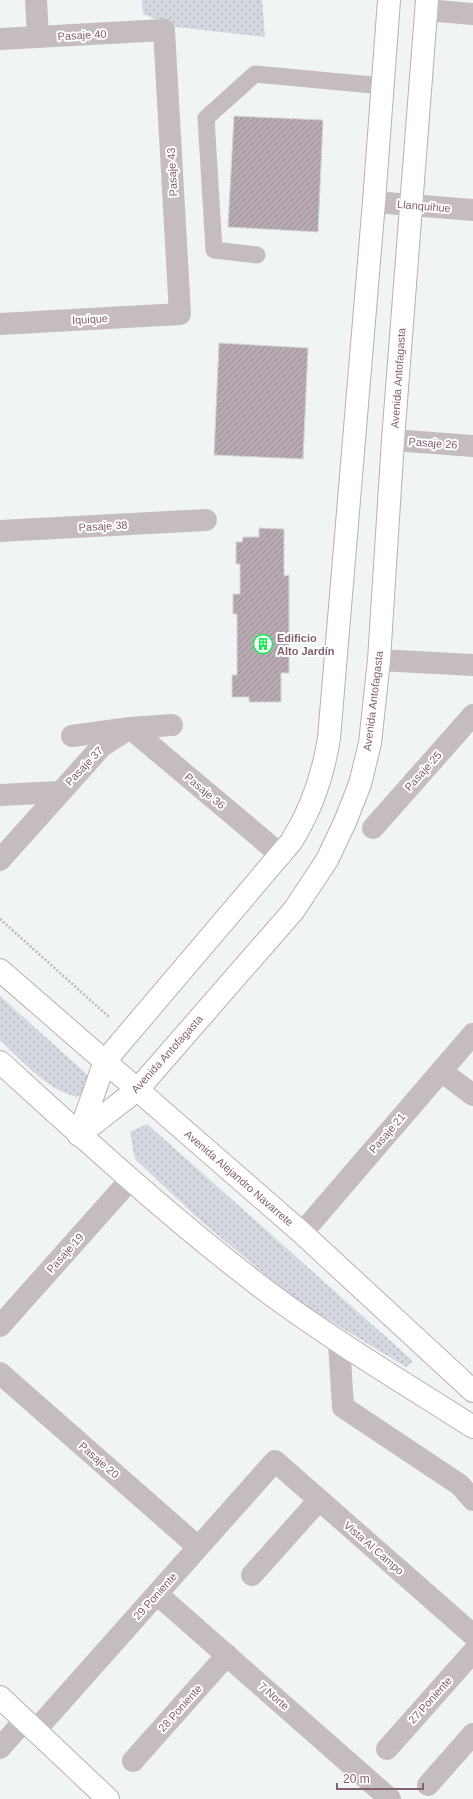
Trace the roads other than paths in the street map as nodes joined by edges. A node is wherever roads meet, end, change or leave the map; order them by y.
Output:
1 (36, 0) edge
2 (389, 0) edge
3 (426, 5) edge
4 (473, 14) edge
5 (164, 30) joint
6 (38, 37) junction
7 (0, 39) edge
8 (383, 86) junction
9 (374, 202) junction
10 (410, 205) junction
11 (473, 210) edge
12 (257, 255) dead end
13 (180, 314) joint
14 (0, 324) edge
15 (393, 440) junction
16 (473, 446) edge
17 (206, 520) dead end
18 (0, 531) edge
19 (379, 660) junction
20 (473, 665) edge
21 (473, 715) edge
22 (172, 725) dead end
23 (130, 728) junction
24 (72, 736) dead end
25 (60, 792) junction
26 (0, 795) edge
27 (373, 828) dead end
28 (281, 855) junction
29 (0, 860) edge
30 (0, 970) edge
31 (473, 1034) edge
32 (104, 1061) junction
33 (0, 1062) edge
34 (441, 1071) junction
35 (138, 1089) junction
36 (473, 1095) edge
37 (79, 1135) junction
38 (130, 1180) junction
39 (302, 1233) junction
40 (0, 1326) edge
41 (339, 1342) junction
42 (0, 1373) edge
43 (473, 1391) edge
44 (473, 1427) edge
45 (275, 1461) joint
46 (319, 1500) junction
47 (473, 1500) edge
48 (198, 1548) junction
49 (252, 1575) dead end
50 (157, 1594) junction
51 (473, 1635) edge
52 (473, 1652) edge
53 (227, 1655) junction
54 (0, 1697) edge
55 (29, 1726) junction
56 (473, 1734) edge
57 (0, 1748) edge
58 (387, 1749) dead end
59 (133, 1761) dead end
60 (428, 1785) dead end
61 (385, 1797) edge
62 (108, 1799) edge

1 - 6 street
2 - 8 street
3 - 4 street
3 - 10 street, Avenida Antofagasta
5 - 6 street, Pasaje 40
5 - 13 street, Pasaje 43
6 - 7 street, Pasaje 40
8 - 9 street
8 - 12 lane
9 - 10 street, Llanquihue
9 - 28 street
10 - 11 street, Llanquihue
10 - 15 street, Avenida Antofagasta
13 - 14 street, Iquique
15 - 16 street, Pasaje 26
15 - 19 street, Avenida Antofagasta
17 - 18 street, Pasaje 38
19 - 20 street
19 - 35 street, Avenida Antofagasta
21 - 27 street, Pasaje 25
22 - 23 street, Pasaje 37
23 - 24 street, Pasaje 37
23 - 25 street, Pasaje 37
23 - 28 street, Pasaje 36
25 - 26 street, Pasaje 37
25 - 29 street, Pasaje 37
28 - 32 street
30 - 32 street, Avenida Alejandro Navarrete
31 - 34 street, Pasaje 21
32 - 35 street, Avenida Alejandro Navarrete
32 - 37 street
33 - 37 street
34 - 36 street
34 - 39 street, Pasaje 21
35 - 37 street, Avenida Antofagasta
35 - 39 street, Avenida Alejandro Navarrete
37 - 38 street
38 - 40 street, Pasaje 19
38 - 41 street
39 - 43 street, Avenida Alejandro Navarrete
41 - 44 street
41 - 47 street
42 - 48 street, Pasaje 20
45 - 46 street, Vista Al Campo
45 - 48 street, 29 Poniente
46 - 49 street
46 - 51 street, Vista Al Campo
48 - 50 street, 29 Poniente
50 - 53 street, 7 Norte
50 - 55 street, 29 Poniente
52 - 58 street, 27 Poniente
53 - 59 street, 28 Poniente
53 - 61 street, 7 Norte
54 - 55 street
55 - 57 street, 29 Poniente
55 - 62 street
56 - 60 street

